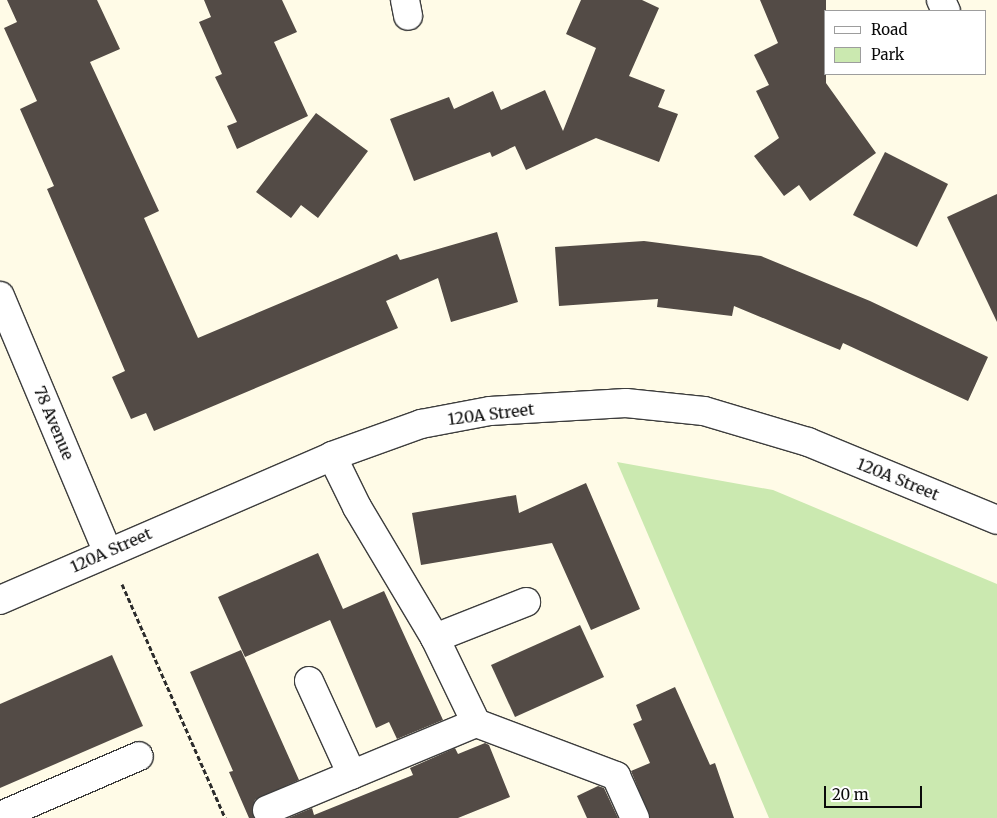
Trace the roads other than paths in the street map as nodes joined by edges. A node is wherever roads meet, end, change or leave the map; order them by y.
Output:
1 (0, 296) edge
2 (332, 456) junction
3 (997, 520) edge
4 (107, 551) junction
5 (0, 600) edge
6 (526, 602) dead end
7 (436, 638) junction
8 (309, 681) dead end
9 (476, 723) junction
10 (139, 756) dead end
11 (352, 775) junction
12 (267, 810) dead end
13 (0, 816) edge
14 (635, 818) edge

1 - 4 street, 78 Avenue
2 - 3 street, 120A Street
2 - 4 street, 120A Street
2 - 7 street
4 - 5 street, 120A Street
6 - 7 street
7 - 9 street
8 - 11 street
9 - 11 street
9 - 14 street
10 - 13 street
11 - 12 street

